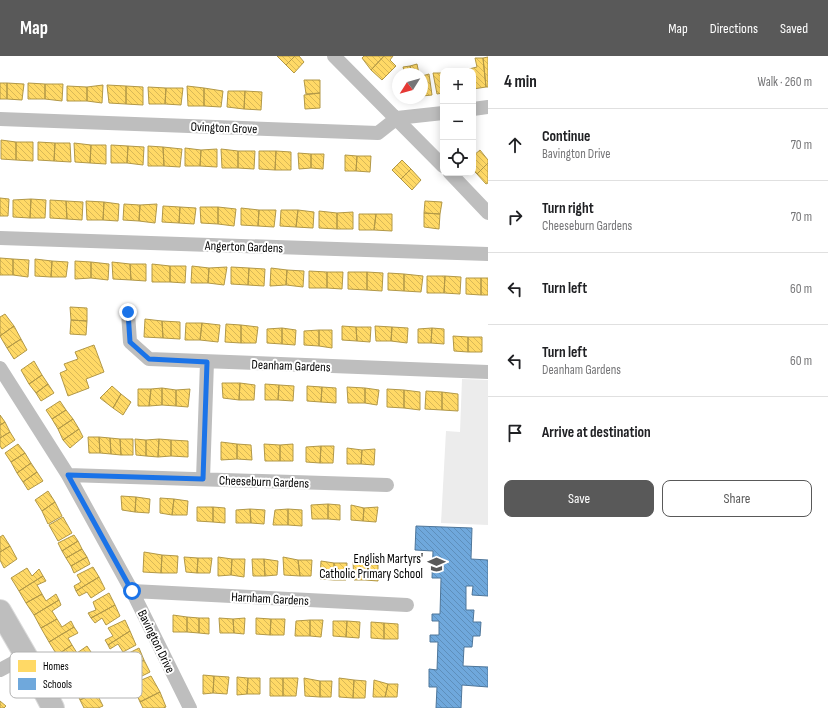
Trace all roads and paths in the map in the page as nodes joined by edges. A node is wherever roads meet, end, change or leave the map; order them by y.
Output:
1 (334, 56) edge
2 (488, 107) edge
3 (476, 109) edge
4 (440, 114) edge
5 (0, 118) edge
6 (396, 118) junction
7 (440, 163) edge
8 (453, 176) edge
9 (488, 213) edge
10 (0, 238) edge
11 (488, 254) edge
12 (128, 312) dead end
13 (207, 362) junction
14 (0, 368) edge
15 (488, 372) edge
16 (68, 475) junction
17 (203, 479) junction
18 (387, 485) dead end
19 (132, 591) junction
20 (407, 605) dead end
21 (0, 611) edge
22 (24, 652) edge
23 (10, 665) edge
24 (0, 670) edge
25 (48, 698) edge
26 (53, 708) edge
27 (190, 708) edge

1 - 6 street
2 - 3 street
4 - 6 street
5 - 6 street, Ovington Grove
6 - 7 street
8 - 9 street
10 - 11 street, Angerton Gardens
12 - 13 street, Deanham Gardens
13 - 15 street, Deanham Gardens
13 - 17 street
14 - 16 street, Bavington Drive
16 - 17 street, Cheeseburn Gardens
16 - 19 street, Bavington Drive
17 - 18 street, Cheeseburn Gardens
19 - 20 street, Harnham Gardens
19 - 27 street, Bavington Drive
21 - 22 main road
23 - 24 street
25 - 26 main road

